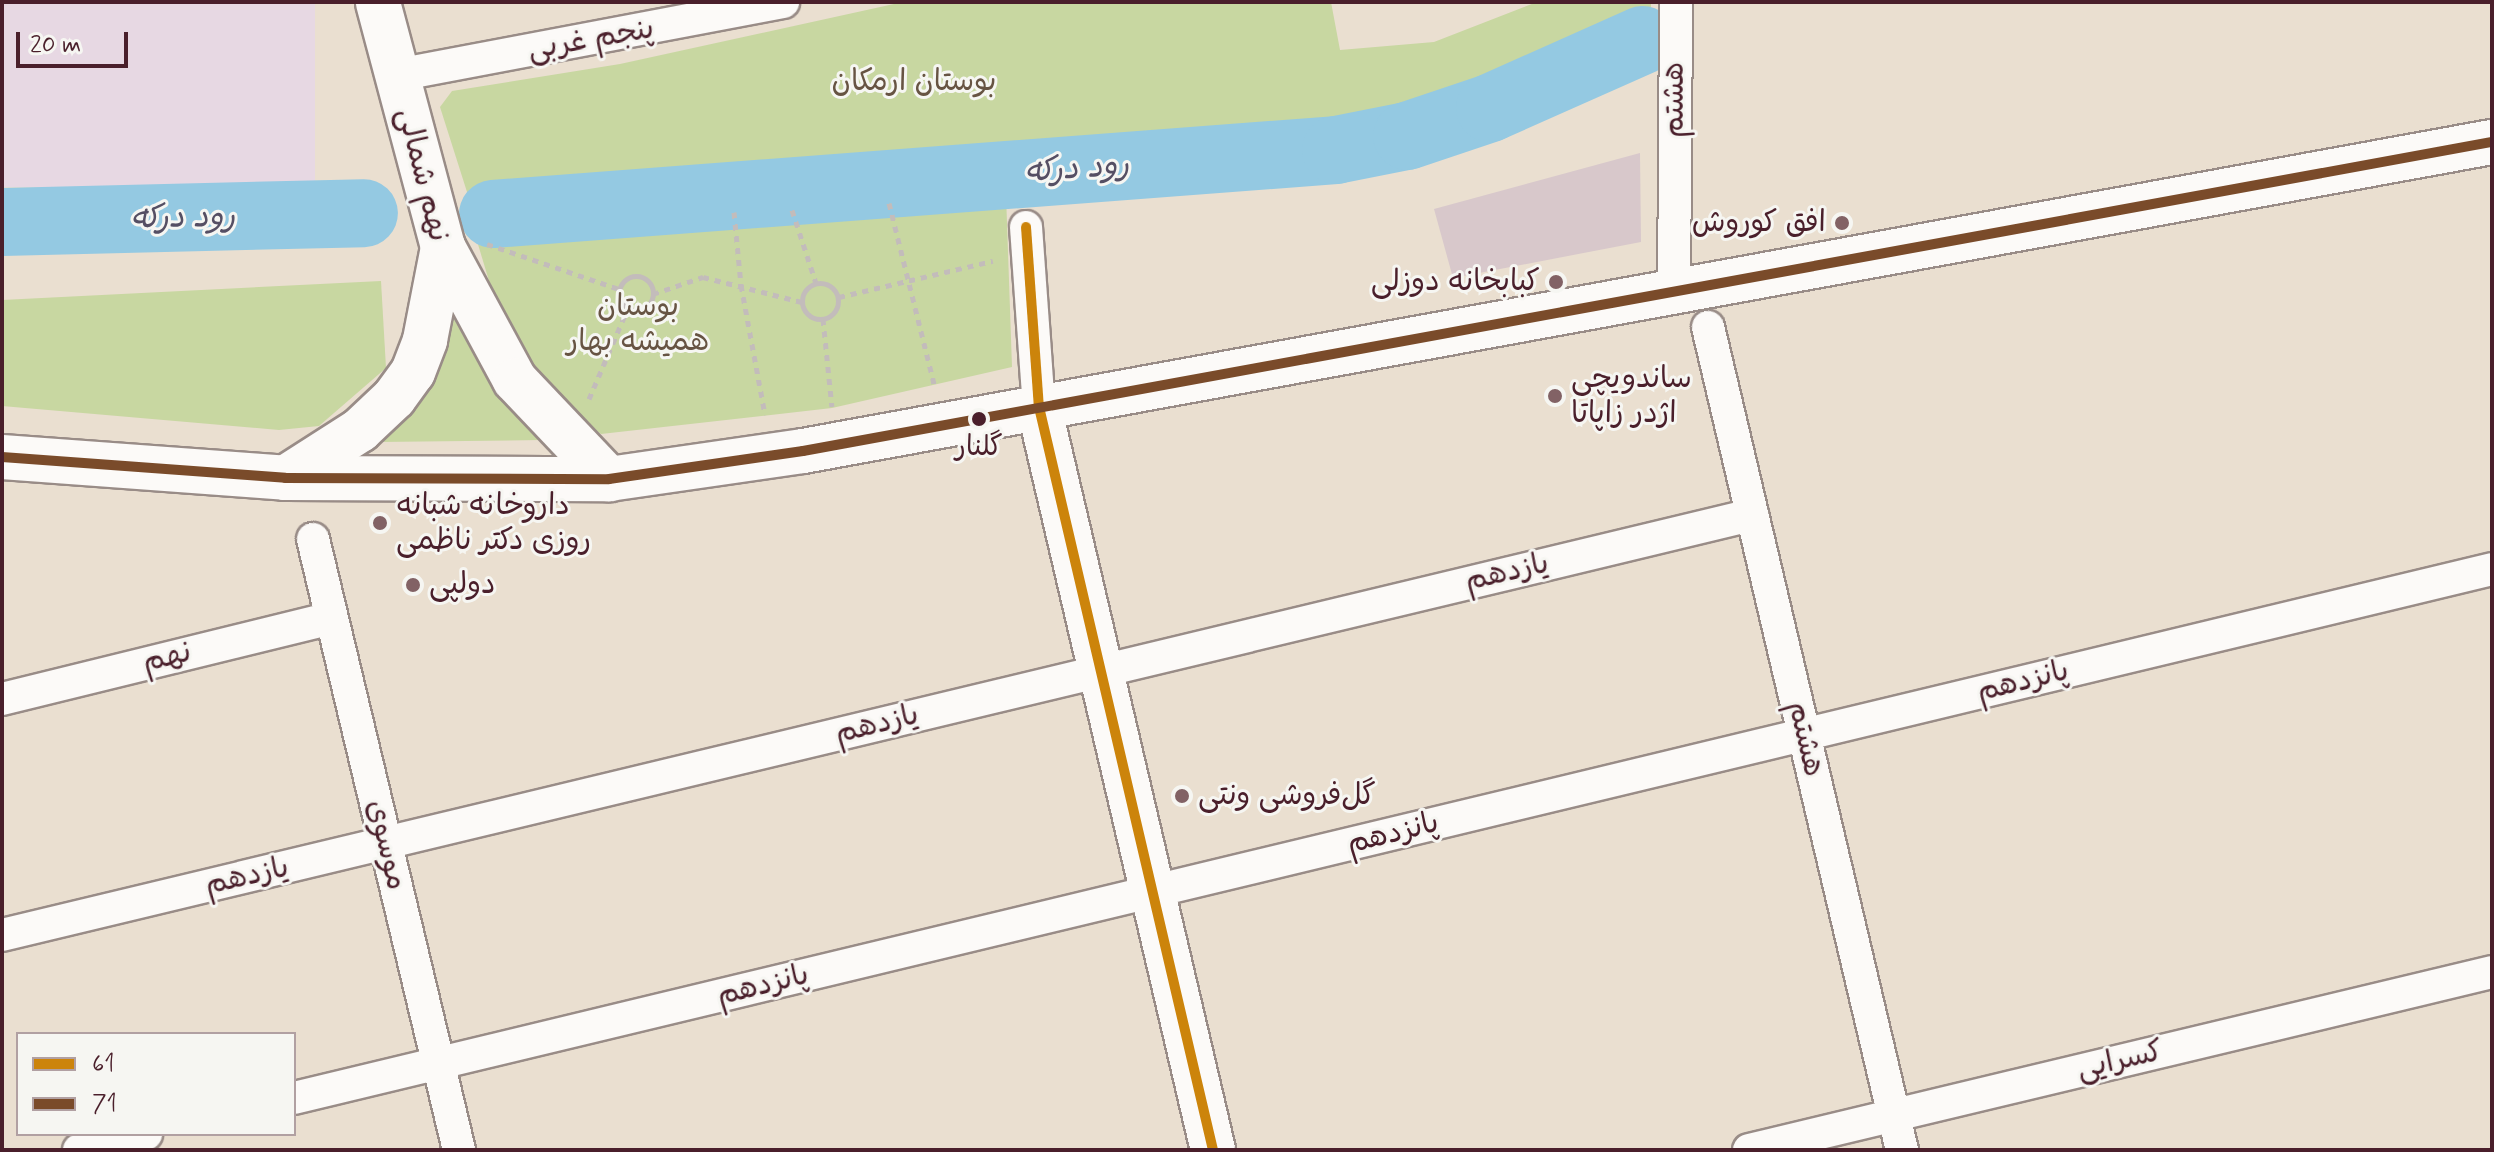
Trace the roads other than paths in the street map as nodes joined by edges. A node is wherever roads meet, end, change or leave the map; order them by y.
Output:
1 (378, 2) edge
2 (783, 2) edge
3 (1676, 2) edge
4 (397, 75) junction
5 (2492, 142) edge
6 (1026, 227) dead end
7 (443, 247) junction
8 (1674, 294) junction
9 (1708, 327) dead end
10 (1039, 407) junction
11 (2, 457) edge
12 (285, 478) junction
13 (609, 479) junction
14 (1752, 515) junction
15 (313, 539) dead end
16 (2492, 569) edge
17 (331, 618) junction
18 (1100, 671) junction
19 (2, 699) edge
20 (1804, 735) junction
21 (385, 843) junction
22 (1152, 892) junction
23 (2, 935) edge
24 (2492, 972) edge
25 (438, 1064) junction
26 (296, 1098) edge
27 (1894, 1115) junction
28 (138, 1136) edge
29 (79, 1150) edge
30 (459, 1150) edge
31 (1213, 1150) edge
32 (1749, 1150) edge
33 (1902, 1150) edge

1 - 4 main road, نهم شمالی
2 - 4 street, پنجم غربی
3 - 8 street, هشتم
4 - 7 main road, نهم شمالی
5 - 8 main road
6 - 10 street
7 - 12 main road, نهم شمالی
7 - 13 main road
8 - 10 main road
9 - 14 street, هشتم
10 - 13 main road
10 - 18 main road
11 - 12 main road
12 - 13 main road
14 - 18 street, یازدهم
14 - 20 street, هشتم
15 - 17 street, موسوی
16 - 20 street, پانزدهم
17 - 19 street, نهم
17 - 21 street, موسوی
18 - 21 street, یازدهم
18 - 22 main road
20 - 22 street, پانزدهم
20 - 27 street, هشتم
21 - 23 street, یازدهم
21 - 25 street, موسوی
22 - 25 street, پانزدهم
22 - 31 main road
24 - 27 street, کسرایی
25 - 26 street, پانزدهم
25 - 30 street, موسوی
27 - 32 street, کسرایی
27 - 33 street, هشتم
28 - 29 street

